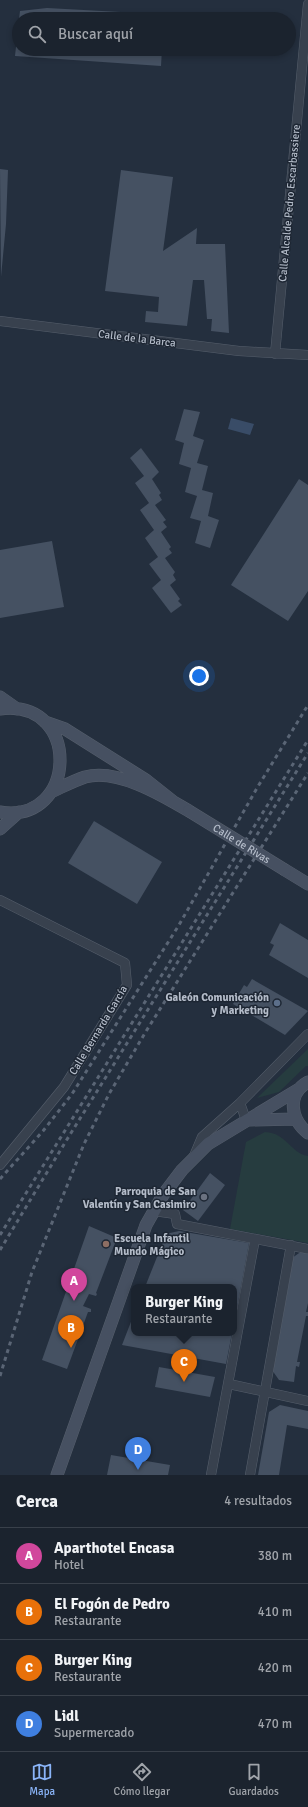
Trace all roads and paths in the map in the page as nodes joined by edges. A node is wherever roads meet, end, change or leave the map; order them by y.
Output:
1 (308, 4) edge
2 (0, 321) edge
3 (275, 354) junction
4 (308, 356) edge
5 (0, 696) edge
6 (0, 709) edge
7 (17, 709) junction
8 (45, 722) junction
9 (50, 792) junction
10 (175, 803) junction
11 (0, 812) edge
12 (19, 812) junction
13 (0, 829) edge
14 (308, 884) edge
15 (0, 900) edge
16 (308, 1034) edge
17 (304, 1085) edge
18 (240, 1103) junction
19 (295, 1119) junction
20 (246, 1120) junction
21 (308, 1134) edge
22 (193, 1158) junction
23 (0, 1165) edge
24 (154, 1211) junction
25 (255, 1239) junction
26 (291, 1245) junction
27 (308, 1248) edge
28 (229, 1384) junction
29 (266, 1392) junction
30 (308, 1401) edge
31 (57, 1475) edge
32 (211, 1475) edge
33 (250, 1475) edge

1 - 3 street, Calle Alcalde Pedro Escarbassiere
2 - 3 street, Calle de la Barca
3 - 4 street, Calle de la Barca
5 - 7 main road
6 - 7 main road
7 - 8 main road
8 - 9 main road
8 - 10 main road, Calle de Rivas
9 - 10 main road, Calle de Rivas
9 - 12 main road
10 - 14 main road, Calle de Rivas, bridge
11 - 12 main road
12 - 13 main road
15 - 23 street, Calle Bernarda García
16 - 18 street
17 - 19 main road
17 - 20 main road
18 - 20 street
18 - 22 street
19 - 20 main road
19 - 21 main road
20 - 22 main road
22 - 24 main road
24 - 25 street
24 - 31 main road
25 - 26 street
25 - 28 street
26 - 27 street
26 - 29 street
28 - 29 street
28 - 32 street
29 - 30 street
29 - 33 street

